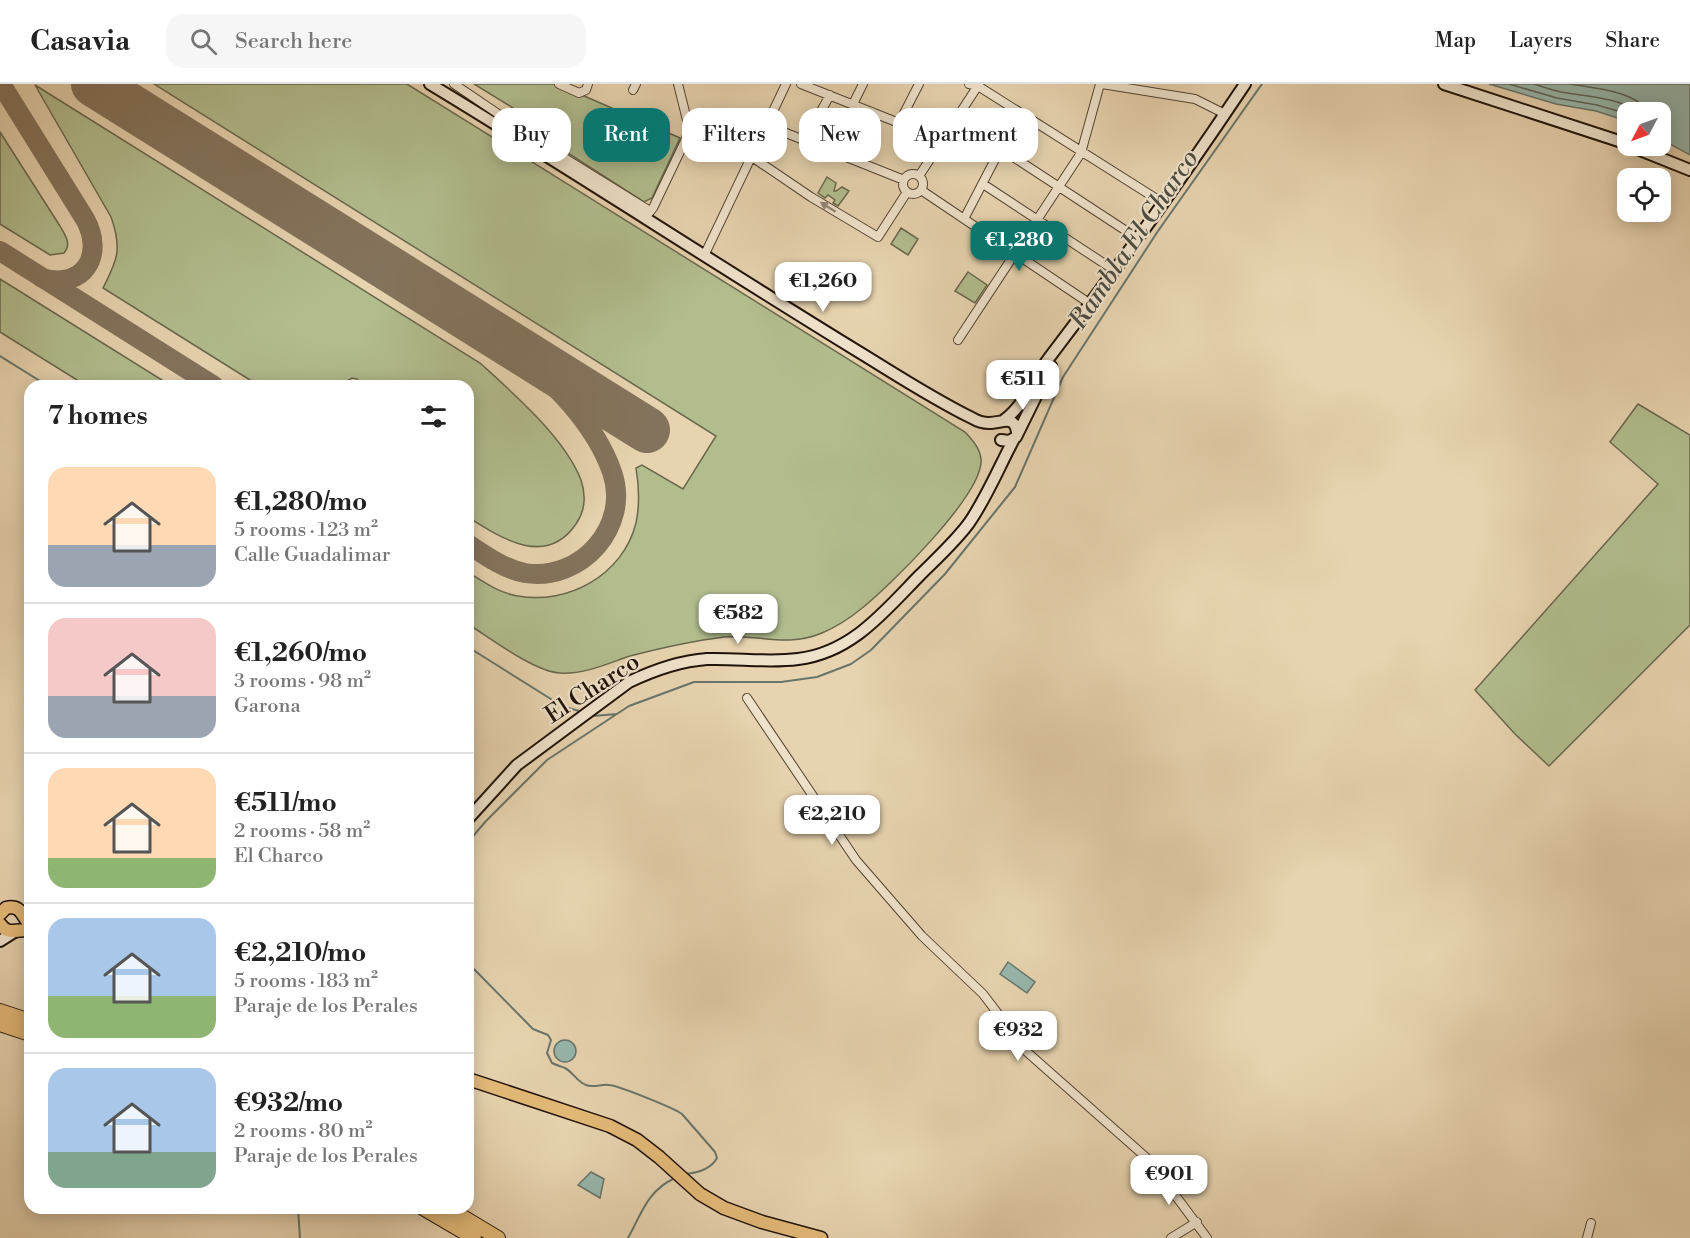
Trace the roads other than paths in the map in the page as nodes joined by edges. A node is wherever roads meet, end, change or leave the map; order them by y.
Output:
1 (429, 84) edge
2 (454, 84) edge
3 (559, 84) edge
4 (588, 84) edge
5 (678, 84) edge
6 (786, 84) edge
7 (801, 84) edge
8 (863, 84) edge
9 (919, 84) edge
10 (969, 84) edge
11 (1101, 84) edge
12 (1245, 84) edge
13 (1443, 84) edge
14 (979, 85) edge
15 (830, 95) junction
16 (853, 104) junction
17 (774, 108) edge
18 (823, 108) edge
19 (862, 108) edge
20 (1012, 108) edge
21 (1225, 114) junction
22 (881, 116) edge
23 (1038, 125) edge
24 (1617, 141) edge
25 (1081, 153) junction
26 (1656, 156) edge
27 (750, 162) edge
28 (760, 162) edge
29 (860, 162) edge
30 (994, 162) edge
31 (1021, 162) edge
32 (1690, 170) edge
33 (919, 176) junction
34 (904, 180) junction
35 (983, 184) junction
36 (1059, 187) junction
37 (921, 190) junction
38 (907, 192) junction
39 (1162, 203) junction
40 (647, 214) junction
41 (964, 219) junction
42 (1038, 220) junction
43 (1137, 238) junction
44 (1015, 254) junction
45 (704, 256) junction
46 (1114, 270) junction
47 (1089, 303) junction
48 (1065, 338) junction
49 (958, 340) dead end
50 (971, 418) junction
51 (1001, 421) junction
52 (1016, 435) junction
53 (1000, 439) junction
54 (1004, 460) junction
55 (747, 698) dead end
56 (474, 812) edge
57 (2, 910) edge
58 (0, 926) edge
59 (23, 927) edge
60 (0, 941) edge
61 (0, 1011) edge
62 (24, 1019) edge
63 (0, 1024) edge
64 (24, 1032) edge
65 (474, 1081) edge
66 (433, 1214) edge
67 (458, 1214) edge
68 (1197, 1222) junction
69 (1591, 1223) dead end
70 (474, 1238) edge
71 (498, 1238) edge
72 (821, 1238) edge
73 (1171, 1238) edge
74 (1207, 1238) edge
75 (1587, 1238) edge

1 - 40 main road
2 - 40 street
3 - 4 street
5 - 40 street
6 - 17 street
7 - 15 street
8 - 16 street
9 - 22 street
10 - 14 street
11 - 21 street
11 - 25 street
12 - 21 main road, El Charco
13 - 24 main road
14 - 20 street
14 - 33 street
15 - 16 street
15 - 18 street
16 - 19 street
21 - 39 main road, El Charco
23 - 25 street
25 - 36 street
25 - 39 street
26 - 32 main road
27 - 45 street
38 -> 28 street
29 - 34 street
30 - 35 street
31 - 36 street
33 - 34 street
33 - 37 street
34 - 38 street
35 - 41 street
35 - 42 street
36 - 42 street
36 - 43 street
37 - 38 street
37 - 41 street
39 - 43 main road, El Charco
40 - 45 main road
41 - 44 street
42 - 44 street
42 - 46 street
43 - 46 main road, El Charco
44 - 47 street
44 - 49 street
45 - 50 main road
46 - 47 main road, El Charco
47 - 48 main road, El Charco
48 - 51 main road, El Charco
48 - 52 main road, El Charco
50 - 51 main road
50 - 53 main road
51 - 52 main road
51 - 53 main road
52 - 53 main road
52 - 54 main road, El Charco
53 - 54 main road
54 - 56 main road, El Charco
55 - 68 street
57 - 59 main road
58 - 59 main road
59 - 60 main road
61 - 62 highway
63 - 64 highway
65 - 72 main road
66 - 70 highway
67 - 71 highway
68 - 73 street
68 - 74 street
69 - 75 street

